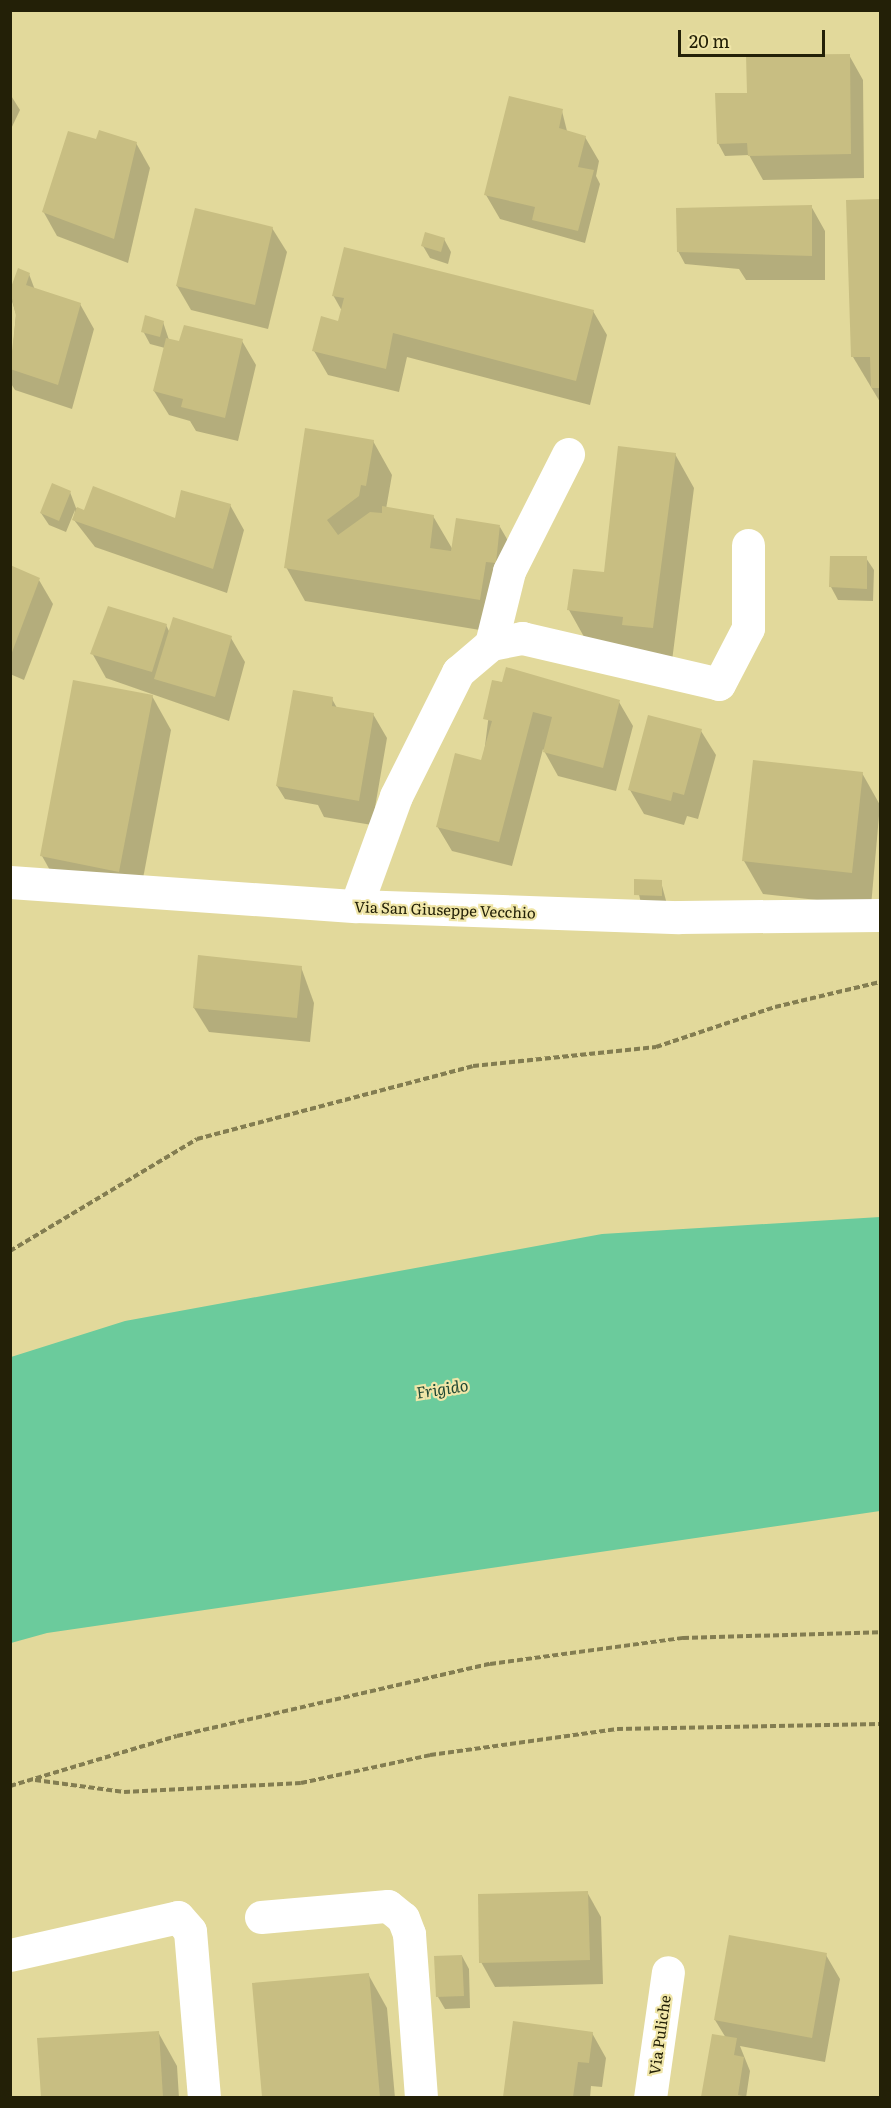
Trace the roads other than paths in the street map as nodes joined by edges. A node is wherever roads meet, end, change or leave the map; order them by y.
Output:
1 (568, 454) dead end
2 (747, 544) dead end
3 (491, 644) junction
4 (10, 882) edge
5 (356, 906) junction
6 (880, 915) edge
7 (261, 1917) dead end
8 (10, 1955) edge
9 (668, 1972) dead end
10 (204, 2097) edge
11 (420, 2097) edge
12 (650, 2097) edge

1 - 3 street
2 - 3 street
3 - 5 street
4 - 5 street, Via San Giuseppe Vecchio
5 - 6 street, Via San Giuseppe Vecchio
7 - 11 street
8 - 10 street
9 - 12 street, Via Puliche

